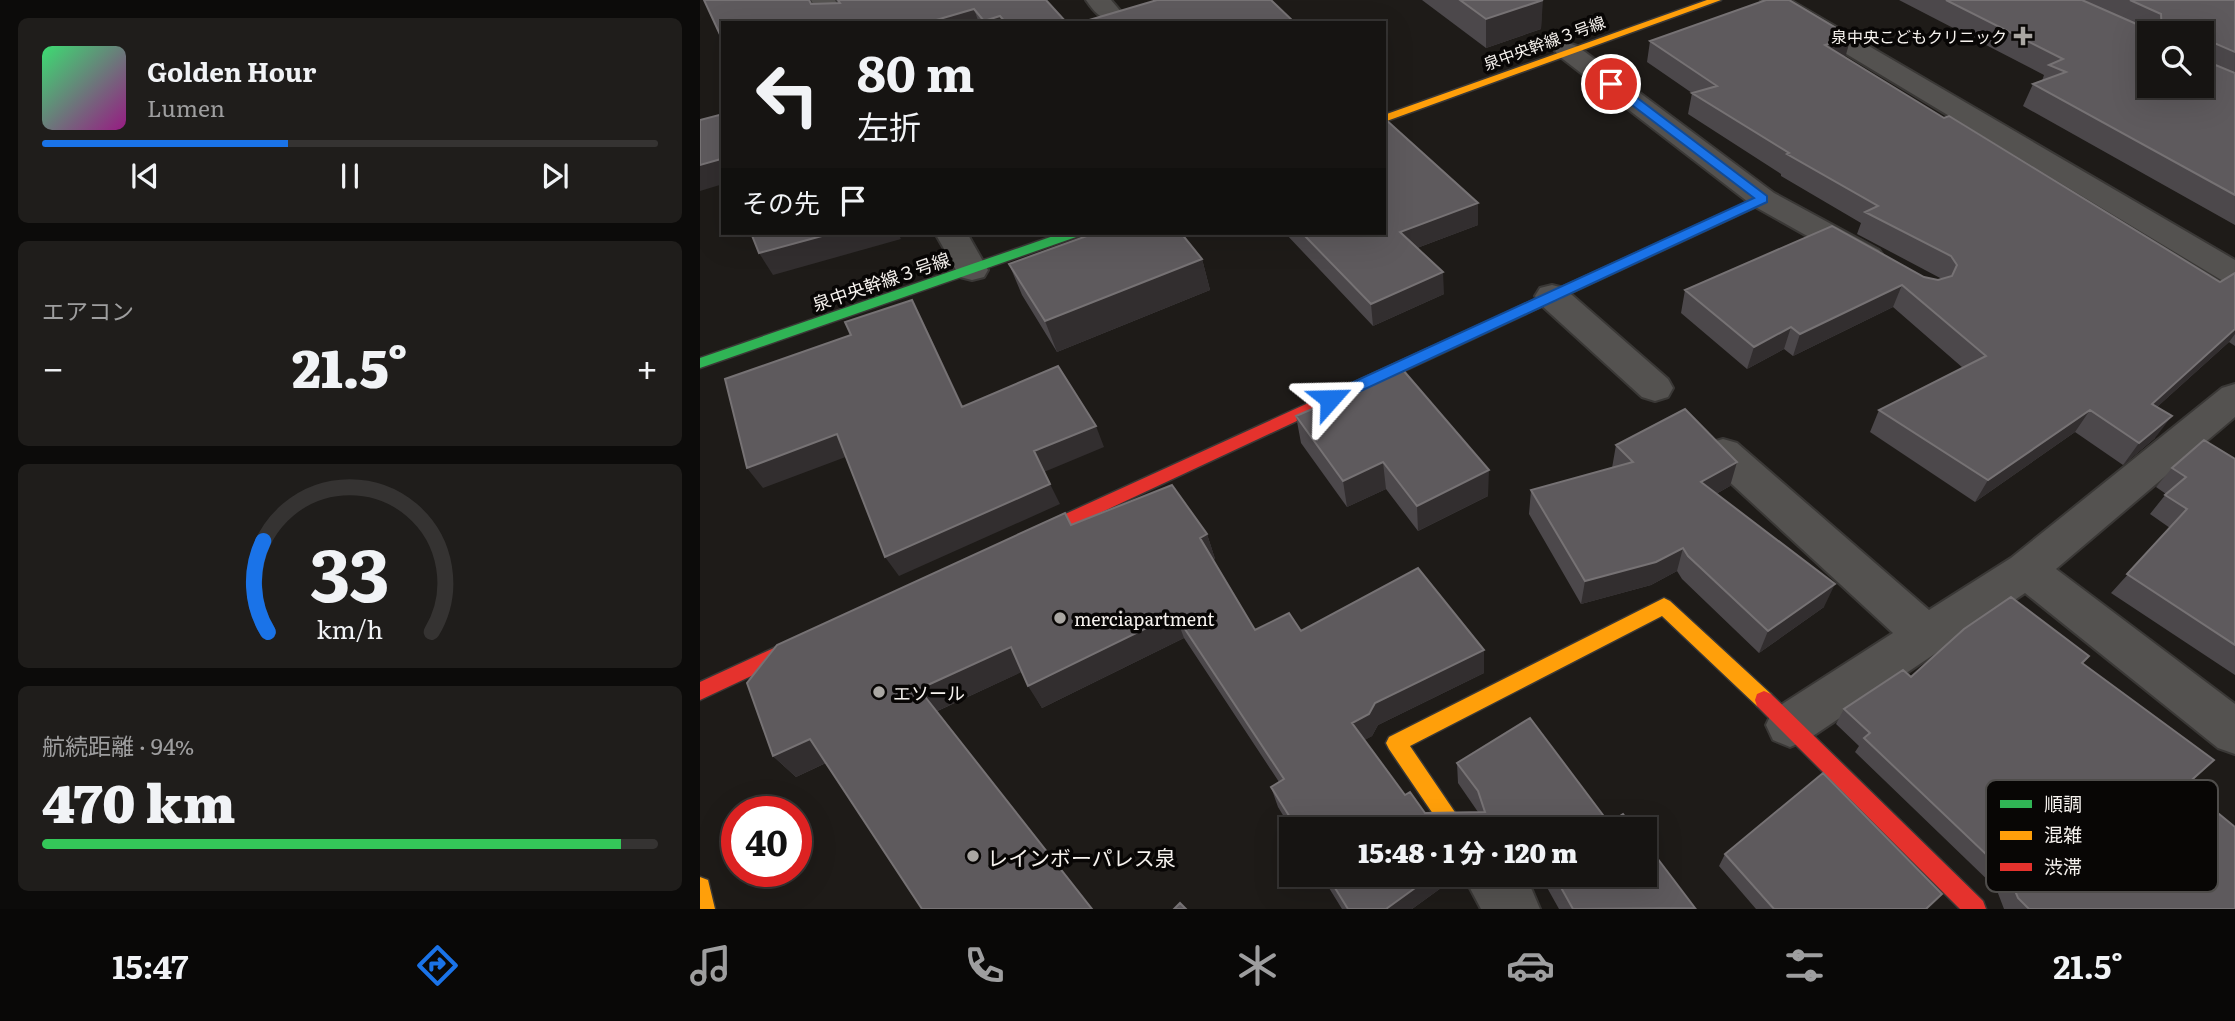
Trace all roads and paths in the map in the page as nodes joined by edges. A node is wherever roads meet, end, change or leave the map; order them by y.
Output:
1 (823, 0) edge
2 (1716, 0) edge
3 (1773, 0) edge
4 (1138, 7) edge
5 (1100, 11) edge
6 (834, 21) edge
7 (1568, 51) junction
8 (1386, 118) edge
9 (1763, 199) junction
10 (952, 235) edge
11 (1068, 235) edge
12 (972, 270) junction
13 (1893, 270) edge
14 (2235, 274) edge
15 (1552, 296) junction
16 (700, 363) edge
17 (1655, 388) dead end
18 (2235, 397) edge
19 (1723, 453) edge
20 (1001, 551) edge
21 (2025, 570) junction
22 (826, 632) edge
23 (1926, 635) junction
24 (700, 691) edge
25 (1790, 725) junction
26 (2235, 732) edge
27 (1448, 817) edge
28 (1497, 887) edge
29 (700, 888) edge
30 (704, 909) edge
31 (1513, 909) edge
32 (1975, 909) edge

1 - 6 street
2 - 7 street, 泉中央幹線３号線
3 - 14 street
4 - 5 street
7 - 8 street, 泉中央幹線３号線
7 - 9 street
9 - 13 street
9 - 15 street
10 - 12 street
11 - 12 street, 泉中央幹線３号線
12 - 16 street, 泉中央幹線３号線
15 - 17 street
15 - 20 street
18 - 21 street
19 - 23 street
21 - 23 street
21 - 26 street
22 - 24 street
23 - 25 street
25 - 27 street
25 - 32 street
28 - 31 street
29 - 30 street

